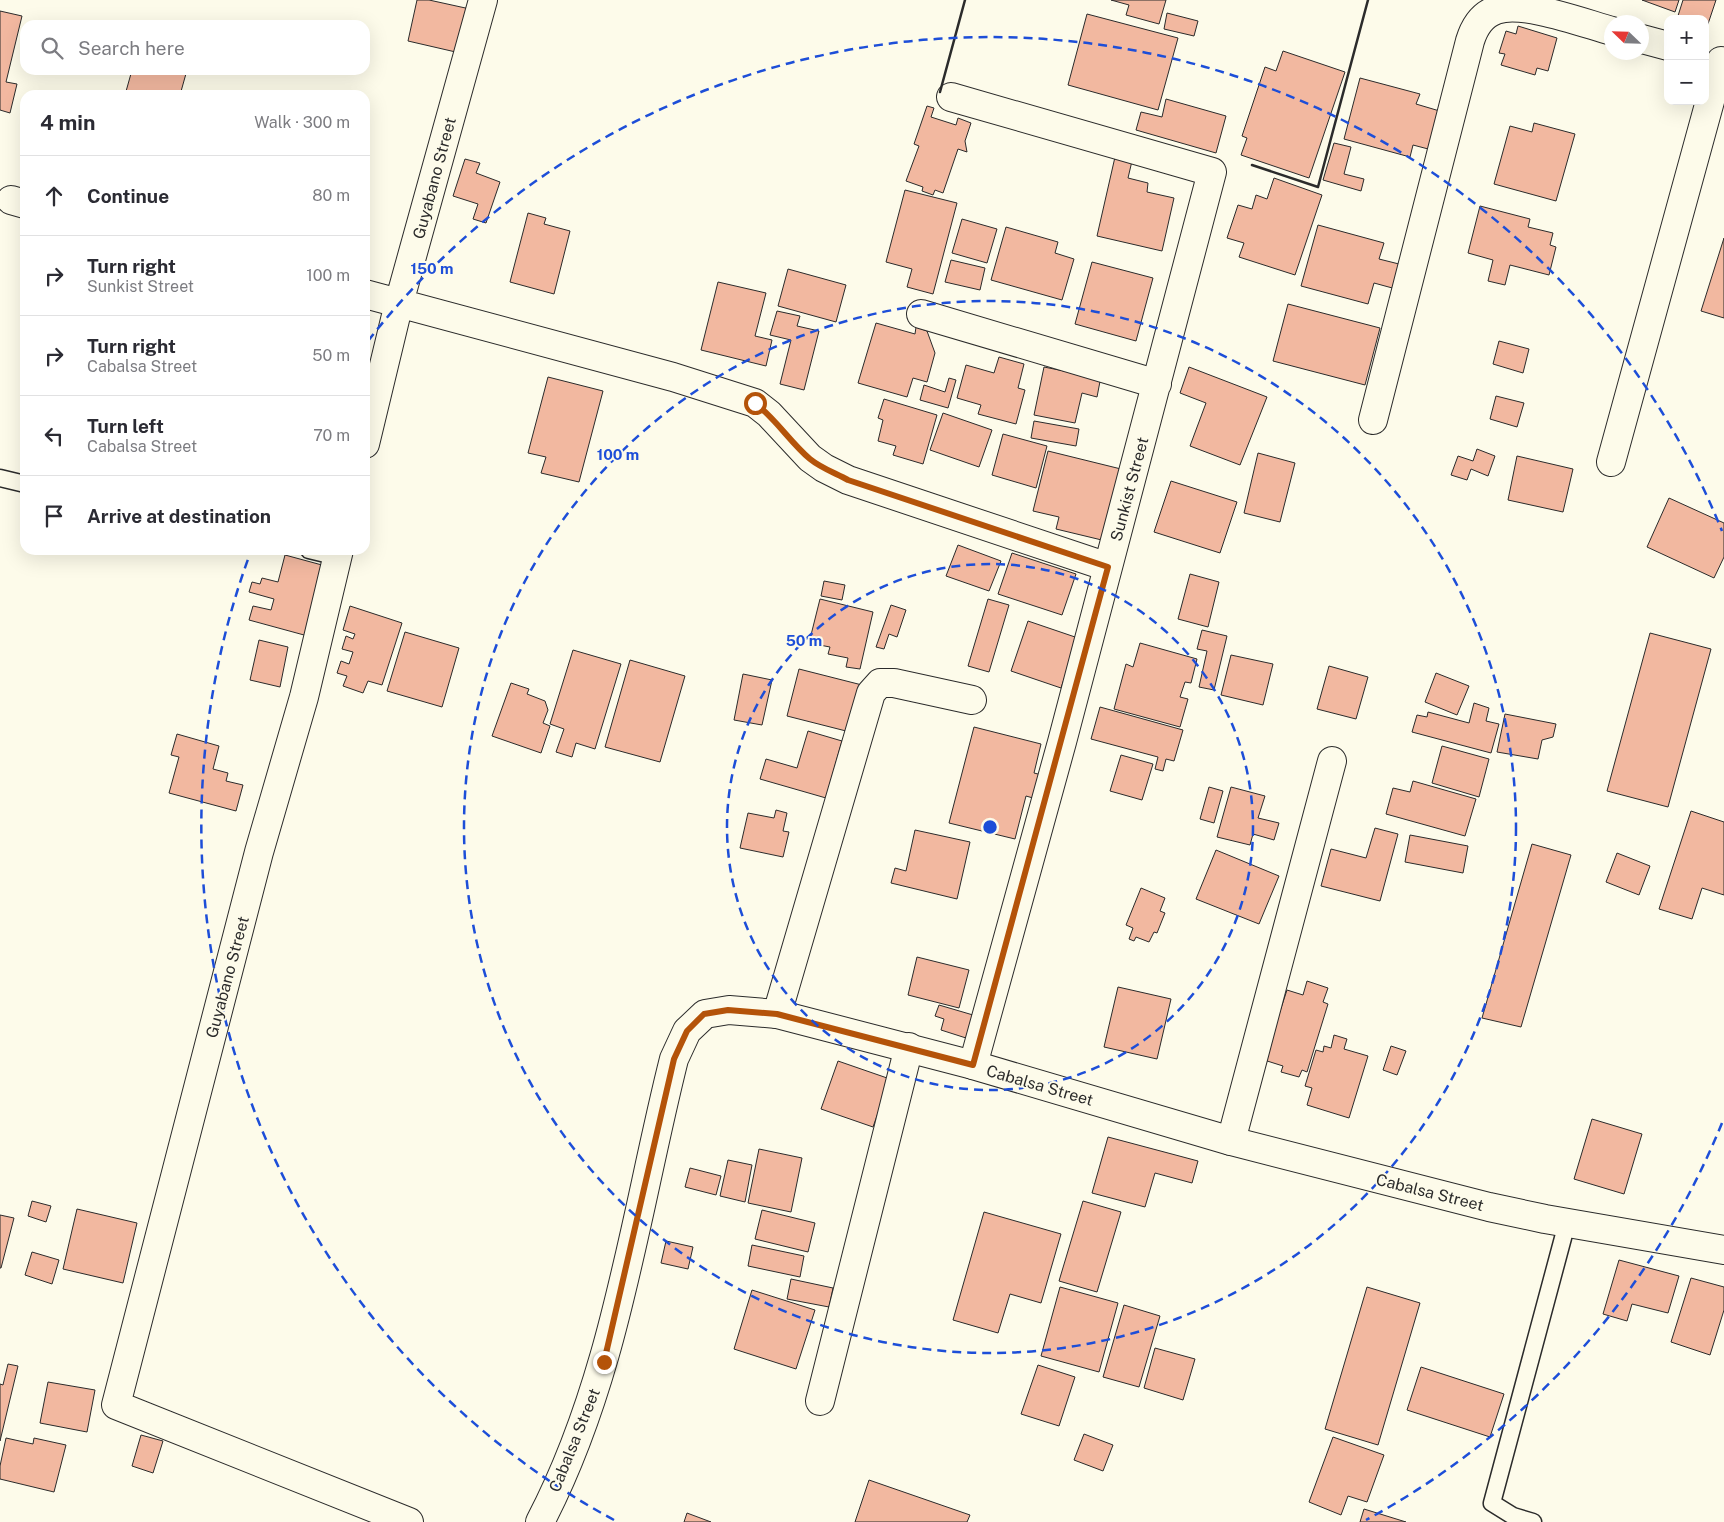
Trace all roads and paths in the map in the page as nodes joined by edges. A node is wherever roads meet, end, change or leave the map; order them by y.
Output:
1 (483, 0) edge
2 (1604, 29) edge
3 (1649, 41) edge
4 (1664, 45) edge
5 (1717, 60) edge
6 (951, 97) dead end
7 (370, 295) edge
8 (399, 303) junction
9 (921, 314) dead end
10 (1157, 384) junction
11 (1373, 420) dead end
12 (370, 423) edge
13 (1611, 462) dead end
14 (0, 478) edge
15 (20, 483) edge
16 (338, 555) edge
17 (1108, 567) junction
18 (972, 700) dead end
19 (1332, 761) dead end
20 (777, 1014) junction
21 (909, 1047) junction
22 (973, 1065) junction
23 (1231, 1141) junction
24 (1567, 1223) junction
25 (1724, 1250) edge
26 (820, 1401) dead end
27 (409, 1522) edge
28 (540, 1522) edge
29 (1533, 1522) edge

1 - 8 street, Guyabano Street
2 - 11 street
3 - 4 street
5 - 13 street
6 - 10 street, Sunkist Street
7 - 8 street
8 - 12 street, Guyabano Street
8 - 17 street
9 - 10 street
10 - 17 street, Sunkist Street
14 - 15 lane
16 - 27 street, Guyabano Street
17 - 22 street, Sunkist Street
18 - 20 street
19 - 23 street
20 - 21 street, Cabalsa Street
20 - 28 street, Cabalsa Street
21 - 22 street, Cabalsa Street
21 - 26 street
22 - 23 street, Cabalsa Street
23 - 24 street, Cabalsa Street
24 - 25 street, Cabalsa Street
24 - 29 lane

